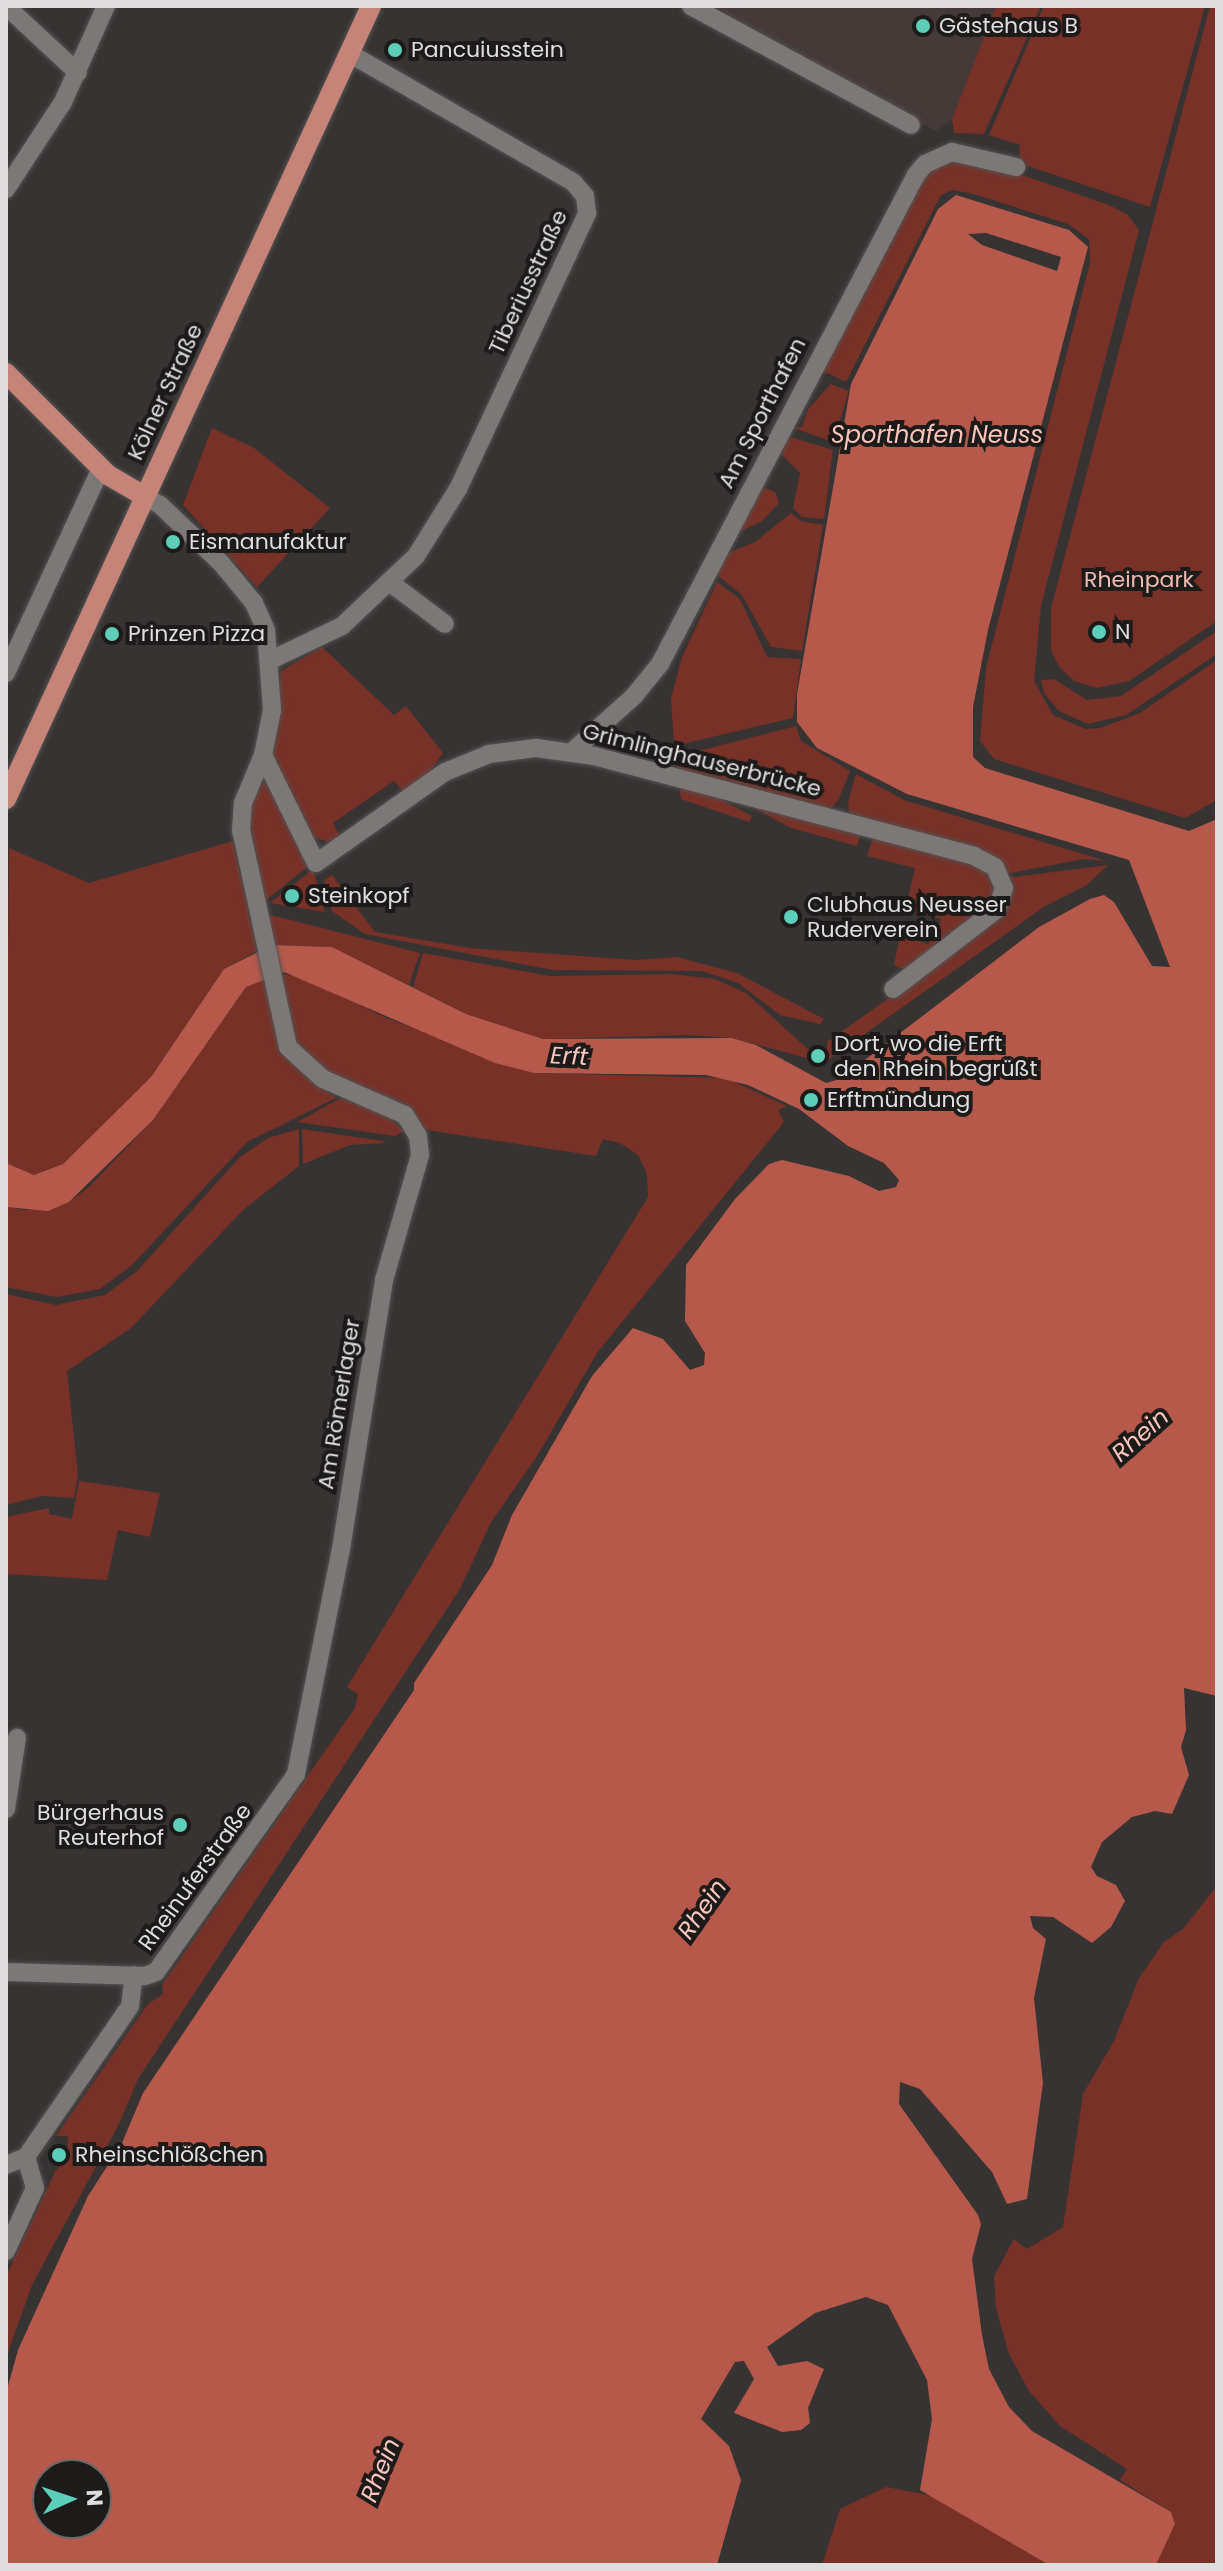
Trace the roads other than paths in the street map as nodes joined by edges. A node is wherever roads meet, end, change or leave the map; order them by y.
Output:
1 (6, 6) edge
2 (106, 6) edge
3 (371, 6) edge
4 (691, 6) edge
5 (349, 53) junction
6 (78, 73) junction
7 (911, 125) dead end
8 (1016, 167) dead end
9 (6, 189) edge
10 (6, 373) edge
11 (101, 468) junction
12 (144, 496) junction
13 (392, 584) junction
14 (445, 624) dead end
15 (271, 660) junction
16 (6, 673) edge
17 (573, 751) junction
18 (263, 755) junction
19 (6, 799) edge
20 (893, 989) dead end
21 (318, 1671) joint
22 (17, 1738) dead end
23 (6, 1809) edge
24 (6, 1972) edge
25 (134, 1975) junction
26 (26, 2157) junction
27 (6, 2165) edge
28 (6, 2251) edge

1 - 6 street
2 - 6 street
3 - 5 main road, Kölner Straße
4 - 7 street
5 - 12 main road, Kölner Straße
5 - 13 street, Tiberiusstraße
6 - 9 street
8 - 17 street, Am Sporthafen
10 - 11 main road
11 - 12 main road
11 - 16 street
12 - 15 street
12 - 19 main road, Kölner Straße
13 - 14 street
13 - 15 street, Tiberiusstraße
15 - 18 street
17 - 18 street, Grimlinghauserbrücke
17 - 20 street, Grimlinghauserbrücke
18 - 21 street, Am Römerlager
21 - 25 street, Rheinuferstraße
22 - 23 street
24 - 25 street
25 - 26 street, Rheinuferstraße
26 - 27 street
26 - 28 street

